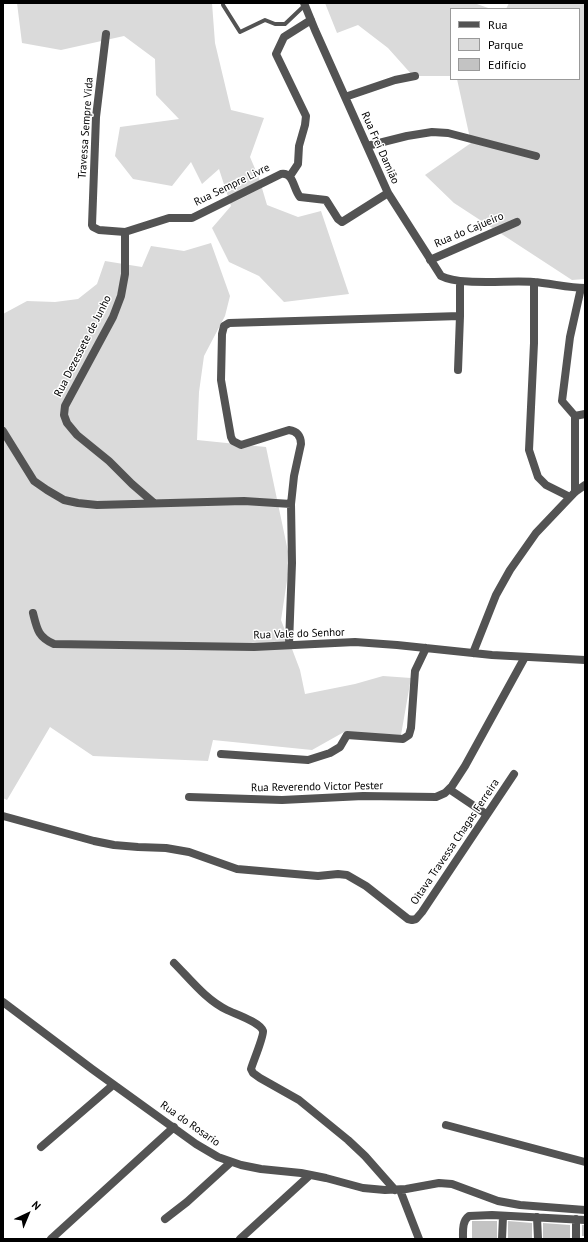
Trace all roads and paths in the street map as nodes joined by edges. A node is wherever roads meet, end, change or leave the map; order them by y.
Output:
1 (305, 4) edge
2 (223, 5) dead end
3 (311, 20) junction
4 (106, 34) dead end
5 (415, 76) dead end
6 (346, 97) junction
7 (367, 146) junction
8 (536, 156) dead end
9 (290, 176) junction
10 (388, 192) junction
11 (517, 222) dead end
12 (92, 225) joint
13 (125, 232) junction
14 (430, 260) junction
15 (460, 281) junction
16 (534, 282) junction
17 (583, 288) edge
18 (460, 316) junction
19 (458, 370) dead end
20 (585, 414) edge
21 (575, 416) junction
22 (3, 431) edge
23 (585, 485) edge
24 (572, 494) junction
25 (154, 503) junction
26 (291, 504) junction
27 (33, 613) dead end
28 (289, 644) junction
29 (426, 648) junction
30 (473, 653) junction
31 (525, 657) junction
32 (585, 660) edge
33 (220, 754) dead end
34 (514, 774) dead end
35 (447, 791) junction
36 (190, 797) dead end
37 (486, 814) junction
38 (3, 816) edge
39 (174, 963) dead end
40 (3, 1002) edge
41 (113, 1085) junction
42 (446, 1125) dead end
43 (174, 1127) junction
44 (41, 1147) dead end
45 (231, 1162) junction
46 (585, 1162) edge
47 (310, 1175) junction
48 (398, 1190) junction
49 (585, 1210) edge
50 (503, 1216) junction
51 (537, 1217) junction
52 (165, 1219) dead end
53 (576, 1219) junction
54 (585, 1220) edge
55 (51, 1239) edge
56 (240, 1239) edge
57 (419, 1239) edge
58 (463, 1239) edge
59 (502, 1239) edge
60 (538, 1239) edge
61 (576, 1239) edge

1 - 2 lane
1 - 3 street, Rua Frei Damião
3 - 6 street, Rua Frei Damião
3 - 9 street
4 - 12 street, Travessa Sempre Vida
5 - 6 street
6 - 7 street, Rua Frei Damião
7 - 8 street
7 - 10 street, Rua Frei Damião
9 - 10 street
9 - 13 street, Rua Sempre Livre
10 - 14 street, Rua Frei Damião
11 - 14 street, Rua do Cajueiro
12 - 13 street, Rua Sempre Livre
13 - 25 street, Rua Dezessete de Junho
14 - 15 street, Rua Frei Damião
15 - 16 street, Rua Frei Damião
15 - 18 street
16 - 17 street, Rua Frei Damião
16 - 24 street
17 - 21 street
18 - 19 street
18 - 26 street
20 - 21 street
21 - 24 street
22 - 25 street
23 - 24 street
24 - 30 street
25 - 26 street
26 - 28 street
27 - 28 street, Rua Vale do Senhor
28 - 29 street, Rua Vale do Senhor
29 - 30 street, Rua Vale do Senhor
29 - 33 street
30 - 31 street, Rua Vale do Senhor
31 - 32 street, Rua Vale do Senhor
31 - 35 street
34 - 37 street, Oitava Travessa Chagas Ferreira
35 - 36 street, Rua Reverendo Victor Pester
35 - 37 street
37 - 38 street, Oitava Travessa Chagas Ferreira
39 - 48 street
40 - 41 street, Rua do Rosario
41 - 43 street, Rua do Rosario
41 - 44 street
42 - 46 street
43 - 45 street, Rua do Rosario
43 - 55 street
45 - 47 street, Rua do Rosario
45 - 52 street
47 - 48 street, Rua do Rosario
47 - 56 street
48 - 49 street, Rua do Rosario
48 - 57 street
50 - 51 street
50 - 58 street
50 - 59 street
51 - 53 street
51 - 60 street
53 - 54 street
53 - 61 street

